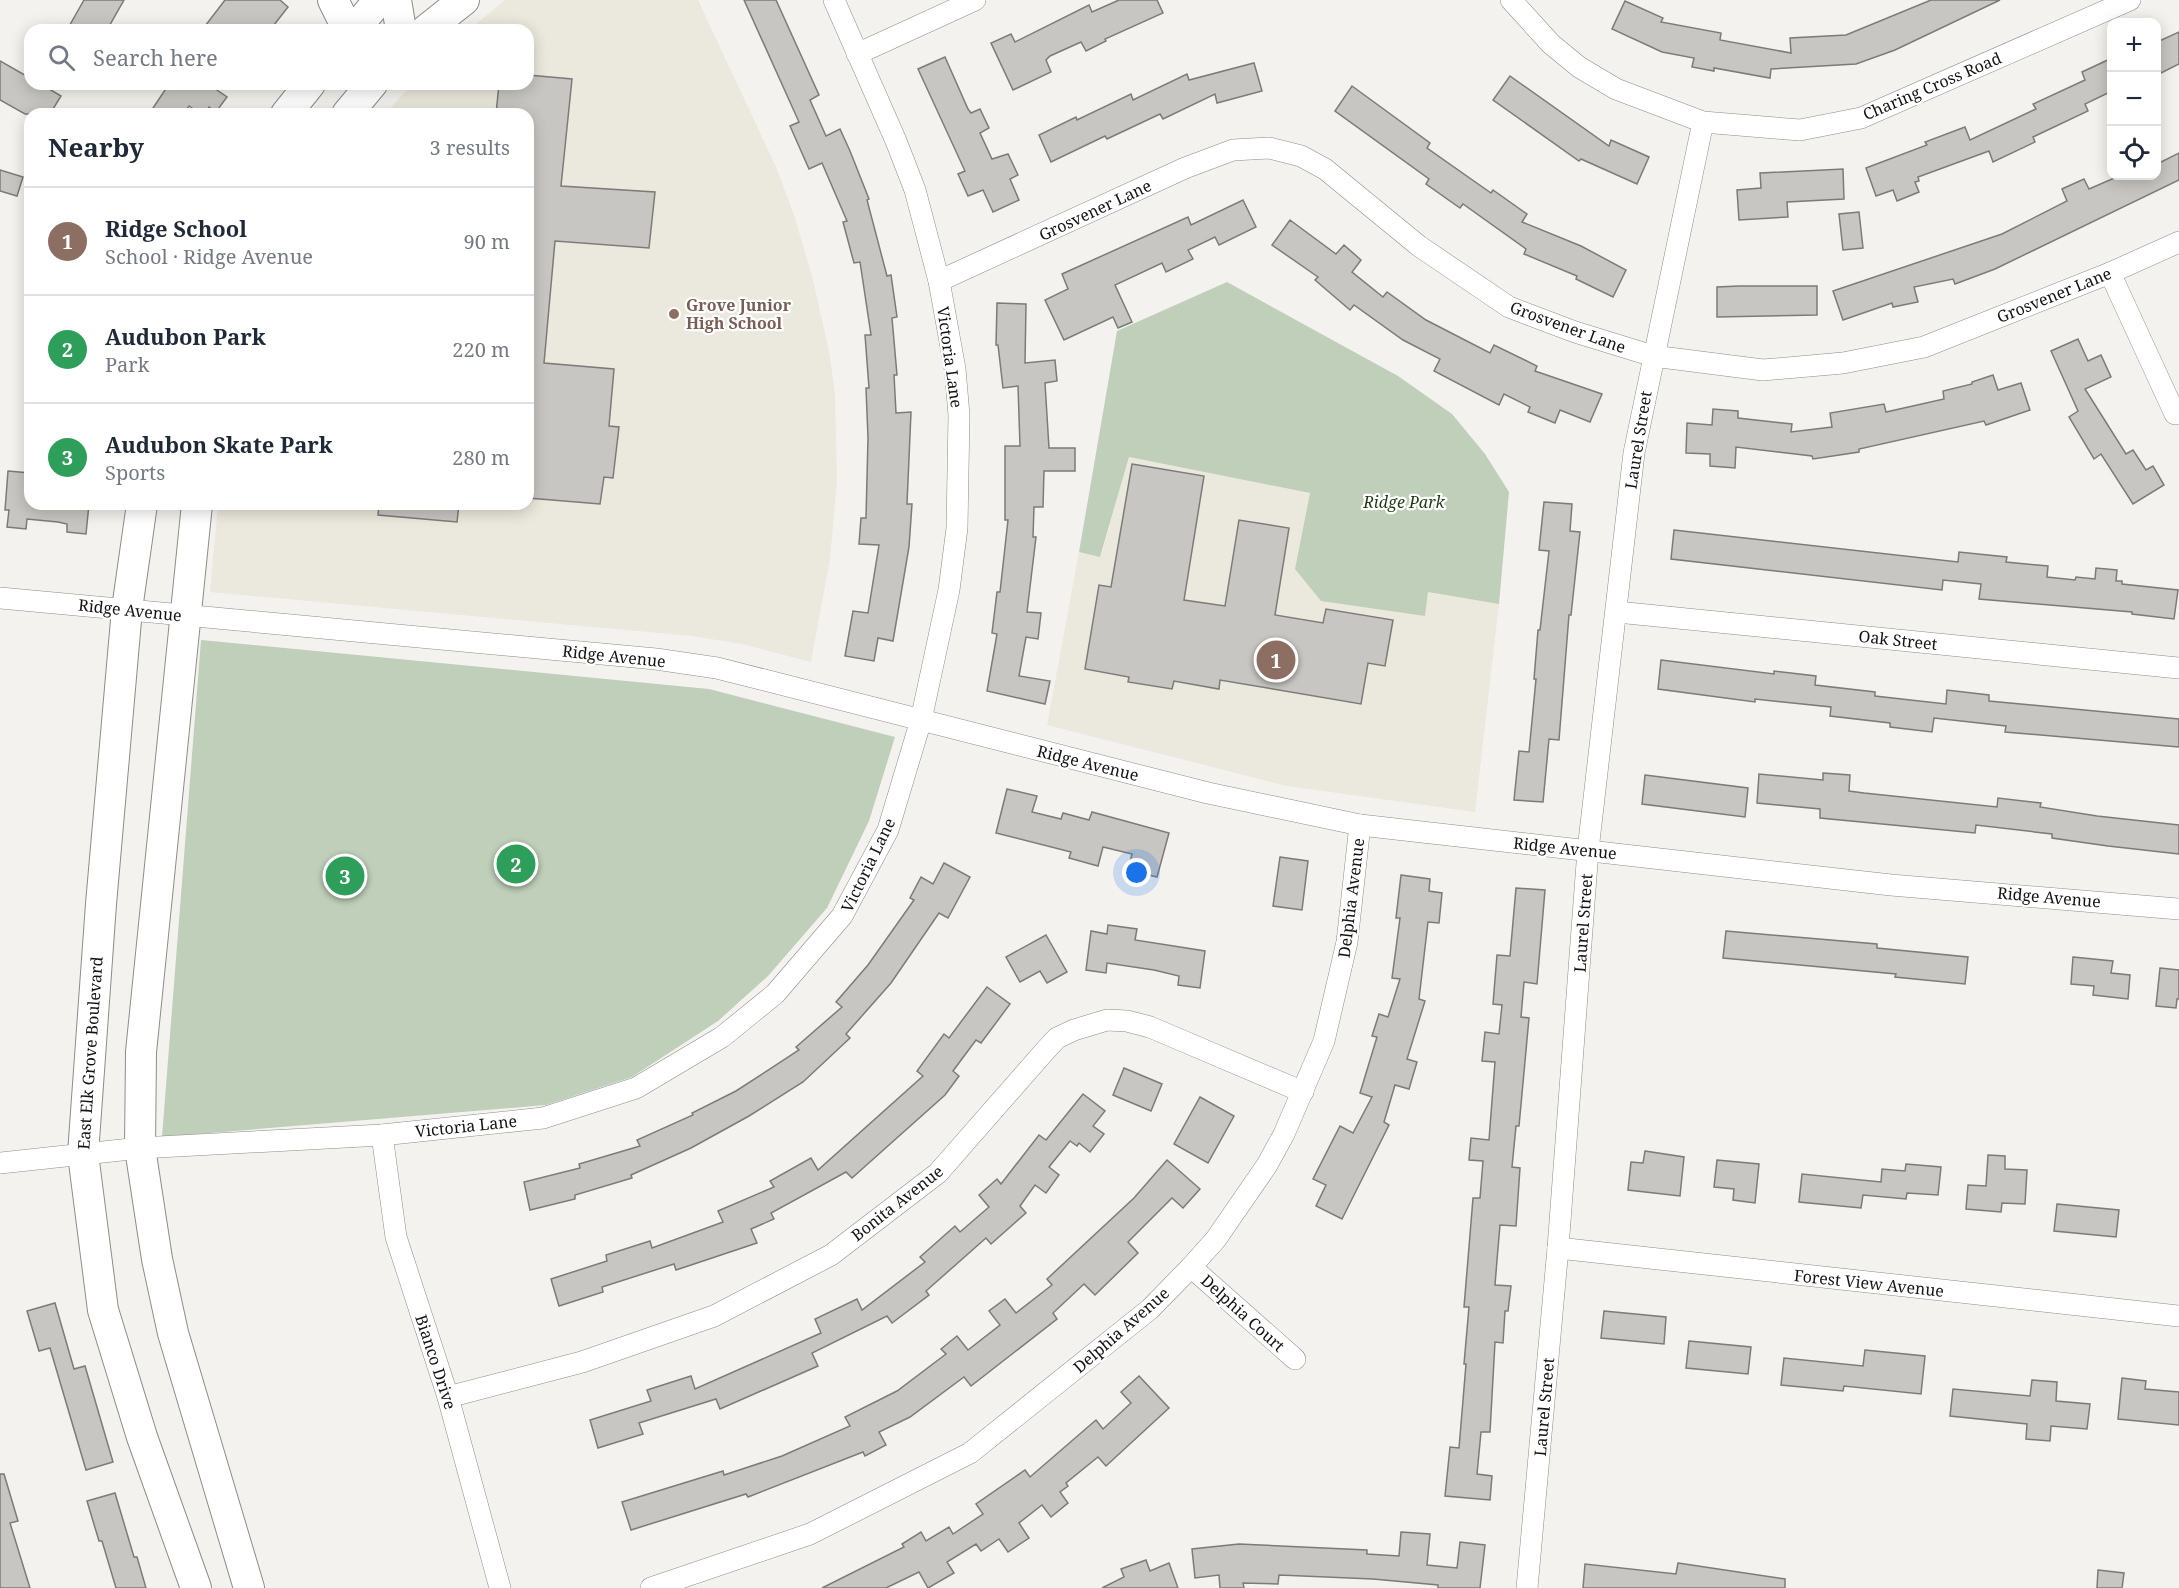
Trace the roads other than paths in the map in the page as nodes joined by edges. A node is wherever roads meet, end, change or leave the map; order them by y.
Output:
1 (333, 0) edge
2 (379, 0) edge
3 (396, 0) edge
4 (464, 0) edge
5 (834, 0) edge
6 (975, 0) edge
7 (1511, 0) edge
8 (2130, 0) edge
9 (345, 24) edge
10 (359, 24) edge
11 (400, 24) edge
12 (434, 24) edge
13 (857, 54) junction
14 (305, 90) edge
15 (367, 90) edge
16 (291, 108) edge
17 (352, 108) edge
18 (1703, 122) junction
19 (2179, 242) edge
20 (2110, 273) junction
21 (939, 282) junction
22 (1653, 356) junction
23 (2175, 414) dead end
24 (141, 510) edge
25 (196, 510) edge
26 (0, 598) edge
27 (127, 609) junction
28 (1617, 612) junction
29 (184, 616) junction
30 (2179, 668) edge
31 (921, 720) junction
32 (1360, 825) junction
33 (1588, 850) junction
34 (2179, 909) edge
35 (1303, 1092) junction
36 (382, 1136) junction
37 (140, 1148) junction
38 (83, 1154) junction
39 (0, 1163) edge
40 (1558, 1248) junction
41 (1191, 1267) junction
42 (2179, 1316) edge
43 (1295, 1359) dead end
44 (448, 1397) junction
45 (196, 1588) edge
46 (249, 1588) edge
47 (500, 1588) edge
48 (651, 1588) edge
49 (1527, 1588) edge

1 - 9 street
2 - 10 street
3 - 11 street
4 - 12 street
5 - 13 street, Victoria Lane
6 - 13 street
7 - 18 street, Charing Cross Road
8 - 18 street, Charing Cross Road
13 - 21 street, Victoria Lane
14 - 16 street
15 - 17 street
18 - 22 street, Laurel Street
19 - 20 street, Grosvener Lane
20 - 22 street, Grosvener Lane
20 - 23 street
21 - 22 street, Grosvener Lane
21 - 31 street, Victoria Lane
22 - 28 street, Laurel Street
24 - 27 street, East Elk Grove Boulevard
25 - 29 street
26 - 27 street, Ridge Avenue
27 - 29 street, Ridge Avenue
27 - 38 street, East Elk Grove Boulevard
28 - 30 street, Oak Street
28 - 33 street, Laurel Street
29 - 31 street, Ridge Avenue
29 - 37 street
31 - 32 street, Ridge Avenue
31 - 36 street, Victoria Lane
32 - 33 street, Ridge Avenue
32 - 35 street, Delphia Avenue
33 - 34 street, Ridge Avenue
33 - 40 street, Laurel Street
35 - 41 street, Delphia Avenue
35 - 44 street, Bonita Avenue
36 - 37 street, Victoria Lane
36 - 44 street, Bianco Drive
37 - 38 street, Victoria Lane
37 - 46 street
38 - 39 street, Victoria Lane
38 - 45 street, East Elk Grove Boulevard
40 - 42 street, Forest View Avenue
40 - 49 street, Laurel Street
41 - 43 street, Delphia Court
41 - 48 street, Delphia Avenue
44 - 47 street, Bianco Drive

